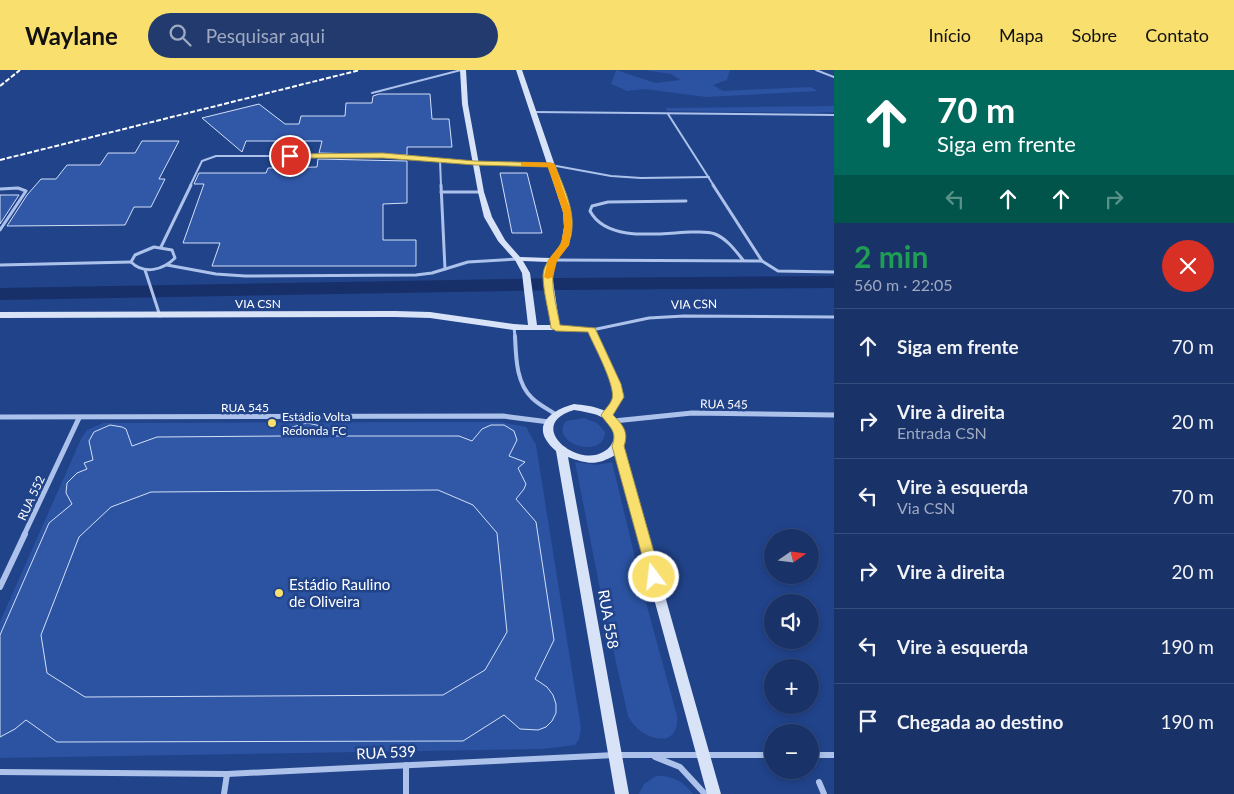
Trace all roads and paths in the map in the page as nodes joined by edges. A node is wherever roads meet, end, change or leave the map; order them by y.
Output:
1 (462, 70) edge
2 (519, 70) edge
3 (816, 70) edge
4 (834, 77) edge
5 (372, 93) dead end
6 (532, 112) junction
7 (668, 114) junction
8 (834, 115) edge
9 (440, 160) junction
10 (475, 163) junction
11 (551, 165) junction
12 (709, 177) junction
13 (0, 189) edge
14 (441, 192) junction
15 (481, 192) junction
16 (686, 201) dead end
17 (0, 230) edge
18 (161, 247) junction
19 (518, 259) junction
20 (552, 260) junction
21 (743, 260) junction
22 (762, 261) junction
23 (131, 262) junction
24 (0, 265) edge
25 (167, 265) junction
26 (445, 269) junction
27 (145, 270) junction
28 (834, 272) edge
29 (159, 312) junction
30 (0, 315) edge
31 (834, 317) edge
32 (514, 328) junction
33 (533, 328) junction
34 (556, 328) junction
35 (592, 330) junction
36 (834, 415) edge
37 (0, 417) edge
38 (80, 418) junction
39 (552, 418) junction
40 (610, 418) junction
41 (618, 446) junction
42 (561, 449) junction
43 (0, 587) edge
44 (703, 754) junction
45 (615, 755) junction
46 (648, 755) junction
47 (764, 755) edge
48 (819, 755) edge
49 (834, 755) edge
50 (406, 765) junction
51 (0, 772) edge
52 (227, 774) junction
53 (819, 782) dead end
54 (224, 794) edge
55 (406, 794) edge
56 (622, 794) edge
57 (705, 794) edge
58 (714, 794) edge
59 (824, 794) edge

1 - 5 lane
1 - 10 street
2 - 6 street
3 - 4 lane
6 - 7 lane
6 - 11 street
7 - 8 lane
7 - 12 lane
9 - 10 lane
9 - 14 lane
9 - 18 lane
10 - 11 lane
10 - 15 street
11 - 12 lane
11 - 20 street
12 - 22 lane
13 - 17 lane
14 - 15 lane
14 - 26 lane
15 - 19 street
16 - 21 lane
18 - 23 lane
18 - 25 lane
19 - 20 street
19 - 26 lane
19 - 33 street
20 - 21 lane
20 - 34 street
21 - 22 lane
22 - 28 lane
23 - 24 lane
23 - 27 lane
25 - 26 lane
25 - 27 lane
27 - 29 lane
29 - 30 street, VIA CSN
29 - 32 street, VIA CSN
31 - 35 lane, VIA CSN
32 - 33 street, VIA CSN
32 - 39 lane
33 - 34 street, VIA CSN
34 - 35 lane, VIA CSN
35 - 40 lane
36 - 40 street, RUA 545
37 - 38 street, RUA 545
38 - 39 street, RUA 545
38 - 43 street, RUA 552
39 - 40 street
39 - 42 street
40 - 41 street
41 - 42 street
41 - 44 street
42 - 45 street, RUA 558
44 - 46 street, RUA 539
44 - 47 street, RUA 539
44 - 58 street
45 - 46 street, RUA 539
45 - 50 street, RUA 539
45 - 56 street, RUA 558
46 - 57 street
48 - 49 street
50 - 52 street, RUA 539
50 - 55 street
51 - 52 street, RUA 539
52 - 54 street
53 - 59 street

